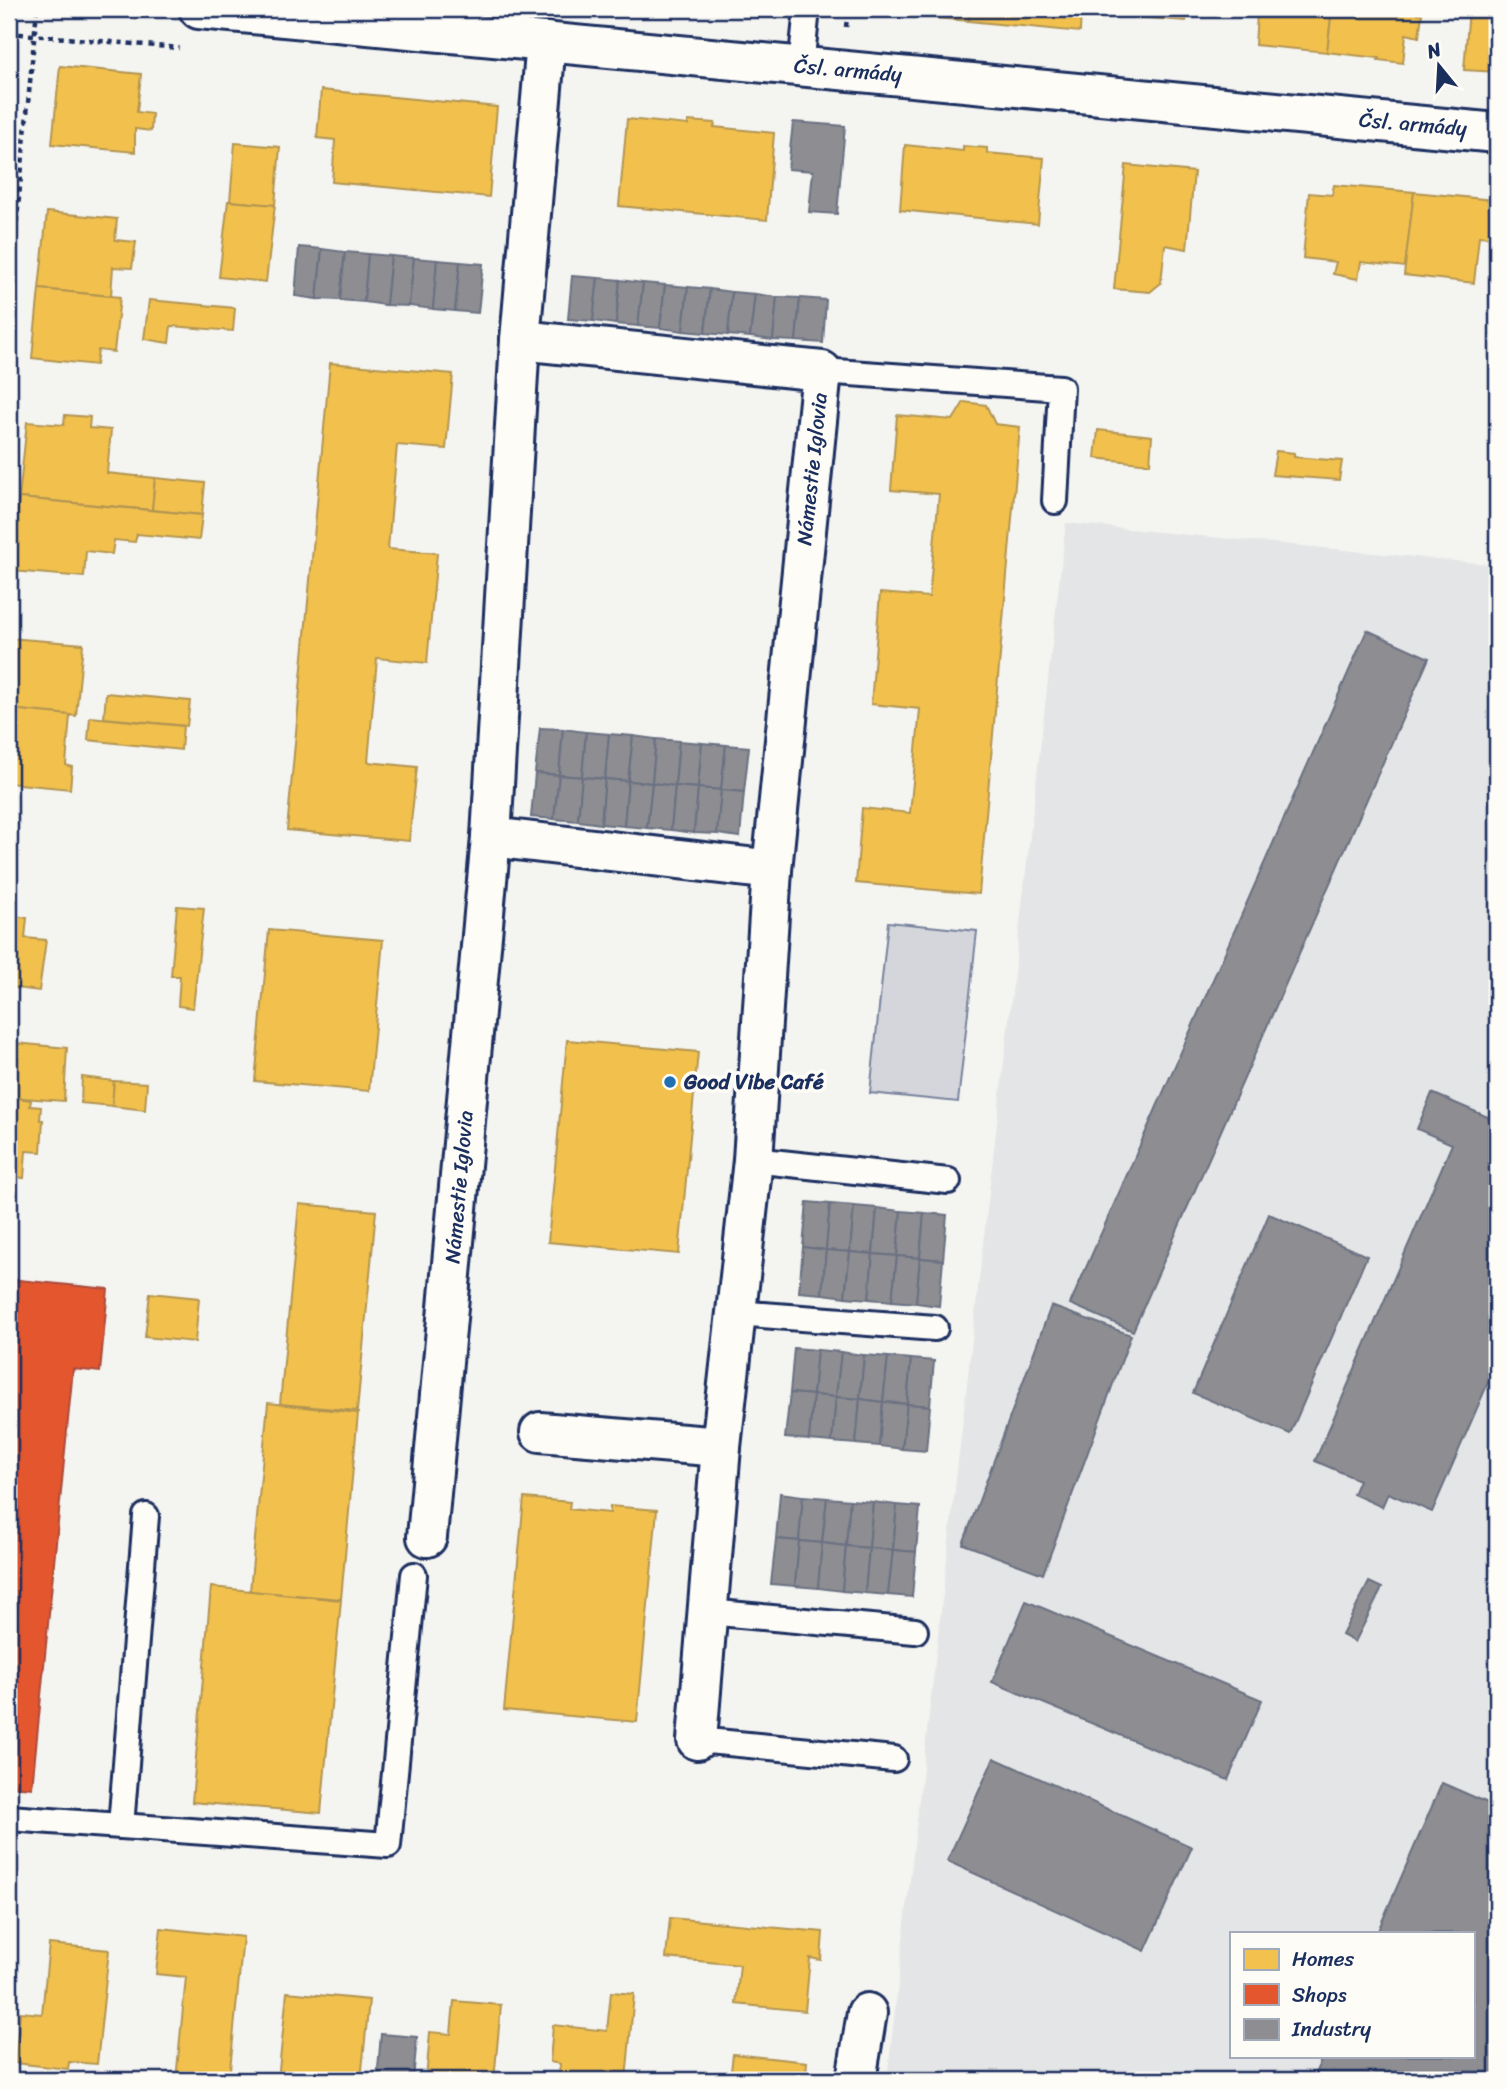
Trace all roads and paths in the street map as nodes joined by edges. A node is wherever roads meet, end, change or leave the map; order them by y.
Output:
1 (37, 9) edge
2 (200, 9) edge
3 (807, 9) edge
4 (508, 23) edge
5 (546, 42) junction
6 (801, 66) junction
7 (1497, 132) edge
8 (9, 302) edge
9 (520, 340) junction
10 (822, 371) junction
11 (1055, 501) dead end
12 (491, 836) junction
13 (772, 870) junction
14 (754, 1160) junction
15 (948, 1181) dead end
16 (736, 1312) junction
17 (935, 1328) dead end
18 (540, 1432) dead end
19 (721, 1447) junction
20 (146, 1516) dead end
21 (427, 1537) dead end
22 (414, 1575) dead end
23 (708, 1612) junction
24 (915, 1631) dead end
25 (697, 1740) joint
26 (894, 1759) dead end
27 (9, 1818) edge
28 (121, 1826) junction
29 (867, 2013) dead end
30 (856, 2080) edge

1 - 8 path
2 - 4 street, Čsl. armády
3 - 6 lane
4 - 5 street, Čsl. armády
5 - 6 street, Čsl. armády
5 - 9 street, Námestie Iglovia
6 - 7 street, Čsl. armády
9 - 10 street, Námestie Iglovia
9 - 12 street, Námestie Iglovia
10 - 11 lane
10 - 13 street, Námestie Iglovia
12 - 13 street
12 - 21 street, Námestie Iglovia
13 - 14 street, Námestie Iglovia
14 - 15 lane
14 - 16 street, Námestie Iglovia
16 - 17 lane
16 - 19 street, Námestie Iglovia
18 - 19 street
19 - 23 street, Námestie Iglovia
20 - 28 lane
22 - 28 lane
23 - 24 lane
23 - 25 street, Námestie Iglovia
25 - 26 lane
27 - 28 lane
29 - 30 street

